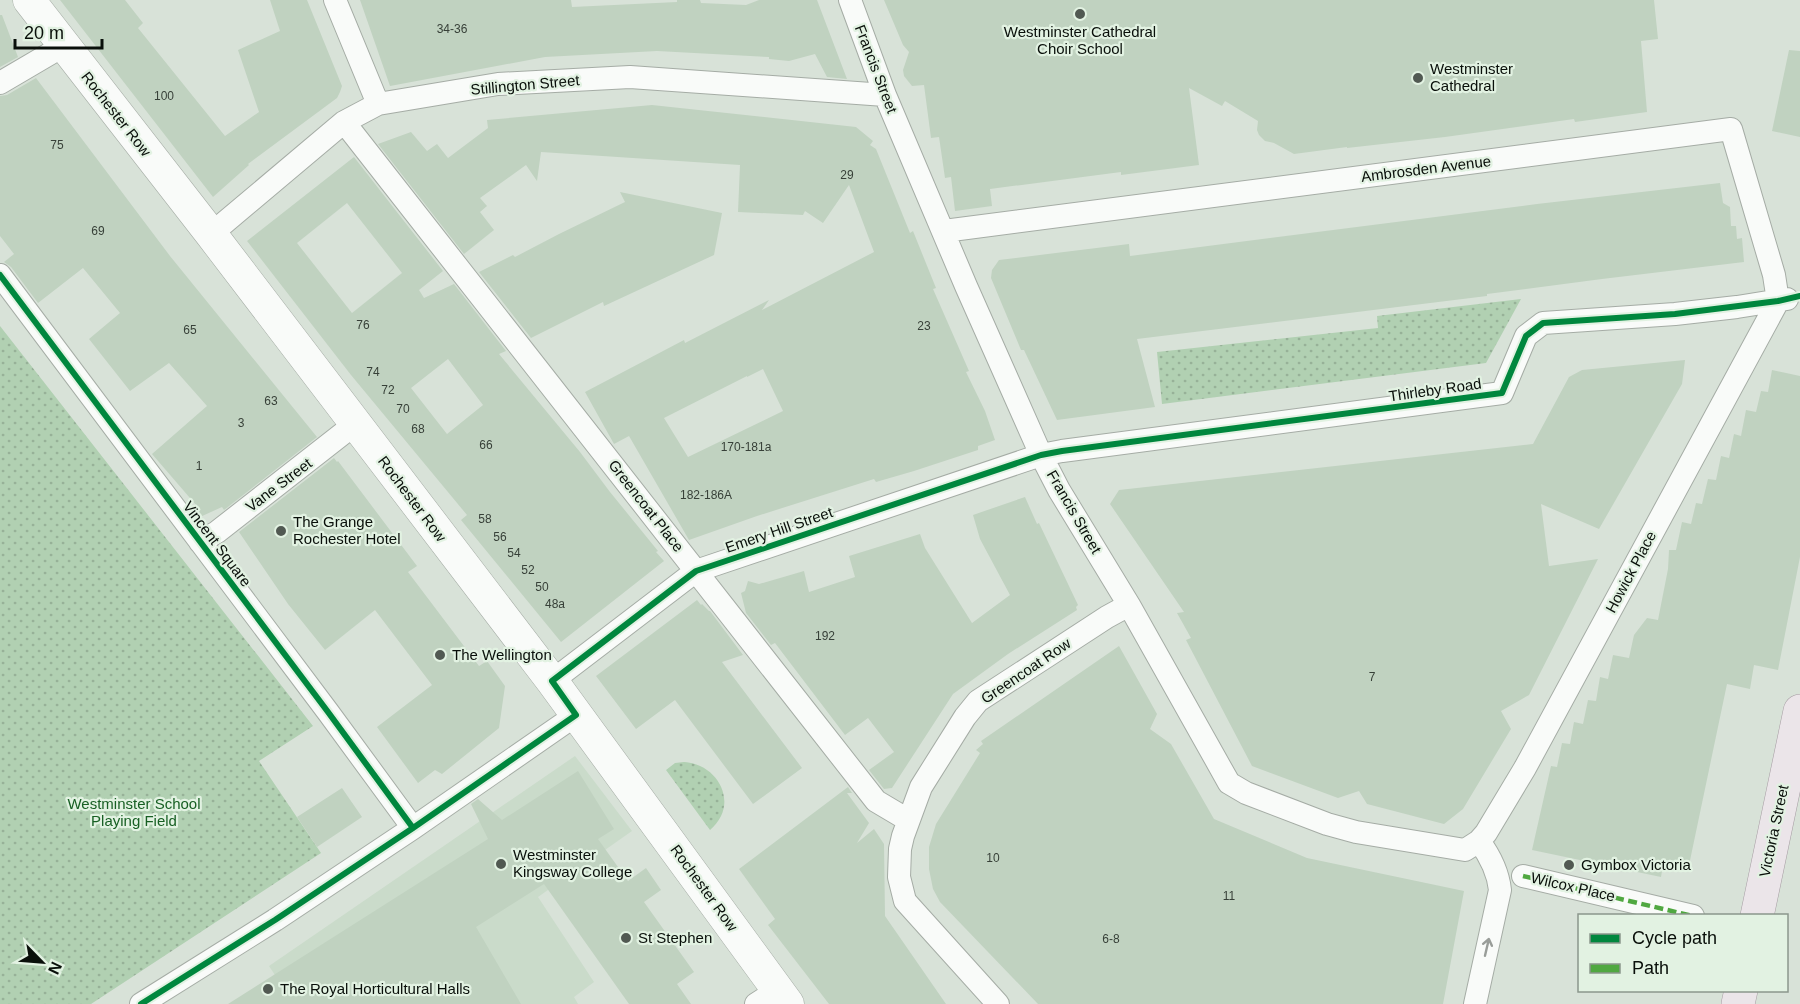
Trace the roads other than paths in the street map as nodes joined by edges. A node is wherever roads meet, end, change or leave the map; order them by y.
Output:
1 (28, 0) edge
2 (335, 0) edge
3 (850, 0) edge
4 (63, 46) junction
5 (0, 83) edge
6 (885, 95) junction
7 (378, 104) junction
8 (344, 122) junction
9 (944, 231) junction
10 (211, 234) junction
11 (0, 275) edge
12 (1785, 299) junction
13 (355, 424) junction
14 (1041, 455) junction
15 (200, 542) junction
16 (696, 571) junction
17 (1129, 605) junction
18 (552, 681) junction
19 (1800, 711) edge
20 (576, 715) junction
21 (908, 820) junction
22 (413, 828) junction
23 (1472, 846) junction
24 (1523, 876) dead end
25 (1689, 914) edge
26 (1757, 914) edge
27 (774, 999) edge
28 (141, 1004) edge
29 (998, 1004) edge
30 (1475, 1004) edge

1 - 4 main road, Rochester Row
2 - 7 street
3 - 6 street, Francis Street
4 - 5 street
4 - 10 main road, Rochester Row
6 - 7 street, Stillington Street
6 - 9 street, Francis Street
7 - 8 street, Stillington Street
8 - 10 street, Stillington Street
8 - 16 street, Greencoat Place
9 - 12 street, Ambrosden Avenue
9 - 14 street, Francis Street
10 - 13 main road, Rochester Row
11 - 15 street, Vincent Square
12 - 14 street, Thirleby Road
12 - 23 street, Howick Place
13 - 15 street, Vane Street
13 - 18 main road, Rochester Row
14 - 16 street, Emery Hill Street
14 - 17 street, Francis Street
15 - 22 street, Vincent Square
16 - 18 street, Emery Hill Street
16 - 21 street, Greencoat Place
17 - 21 street, Greencoat Row
17 - 23 street, Francis Street
18 - 20 main road, Rochester Row
19 - 26 main road, Victoria Street
20 - 22 street
20 - 27 main road, Rochester Row
21 - 29 street
22 - 28 street
30 -> 23 street
24 - 25 street, Wilcox Place

